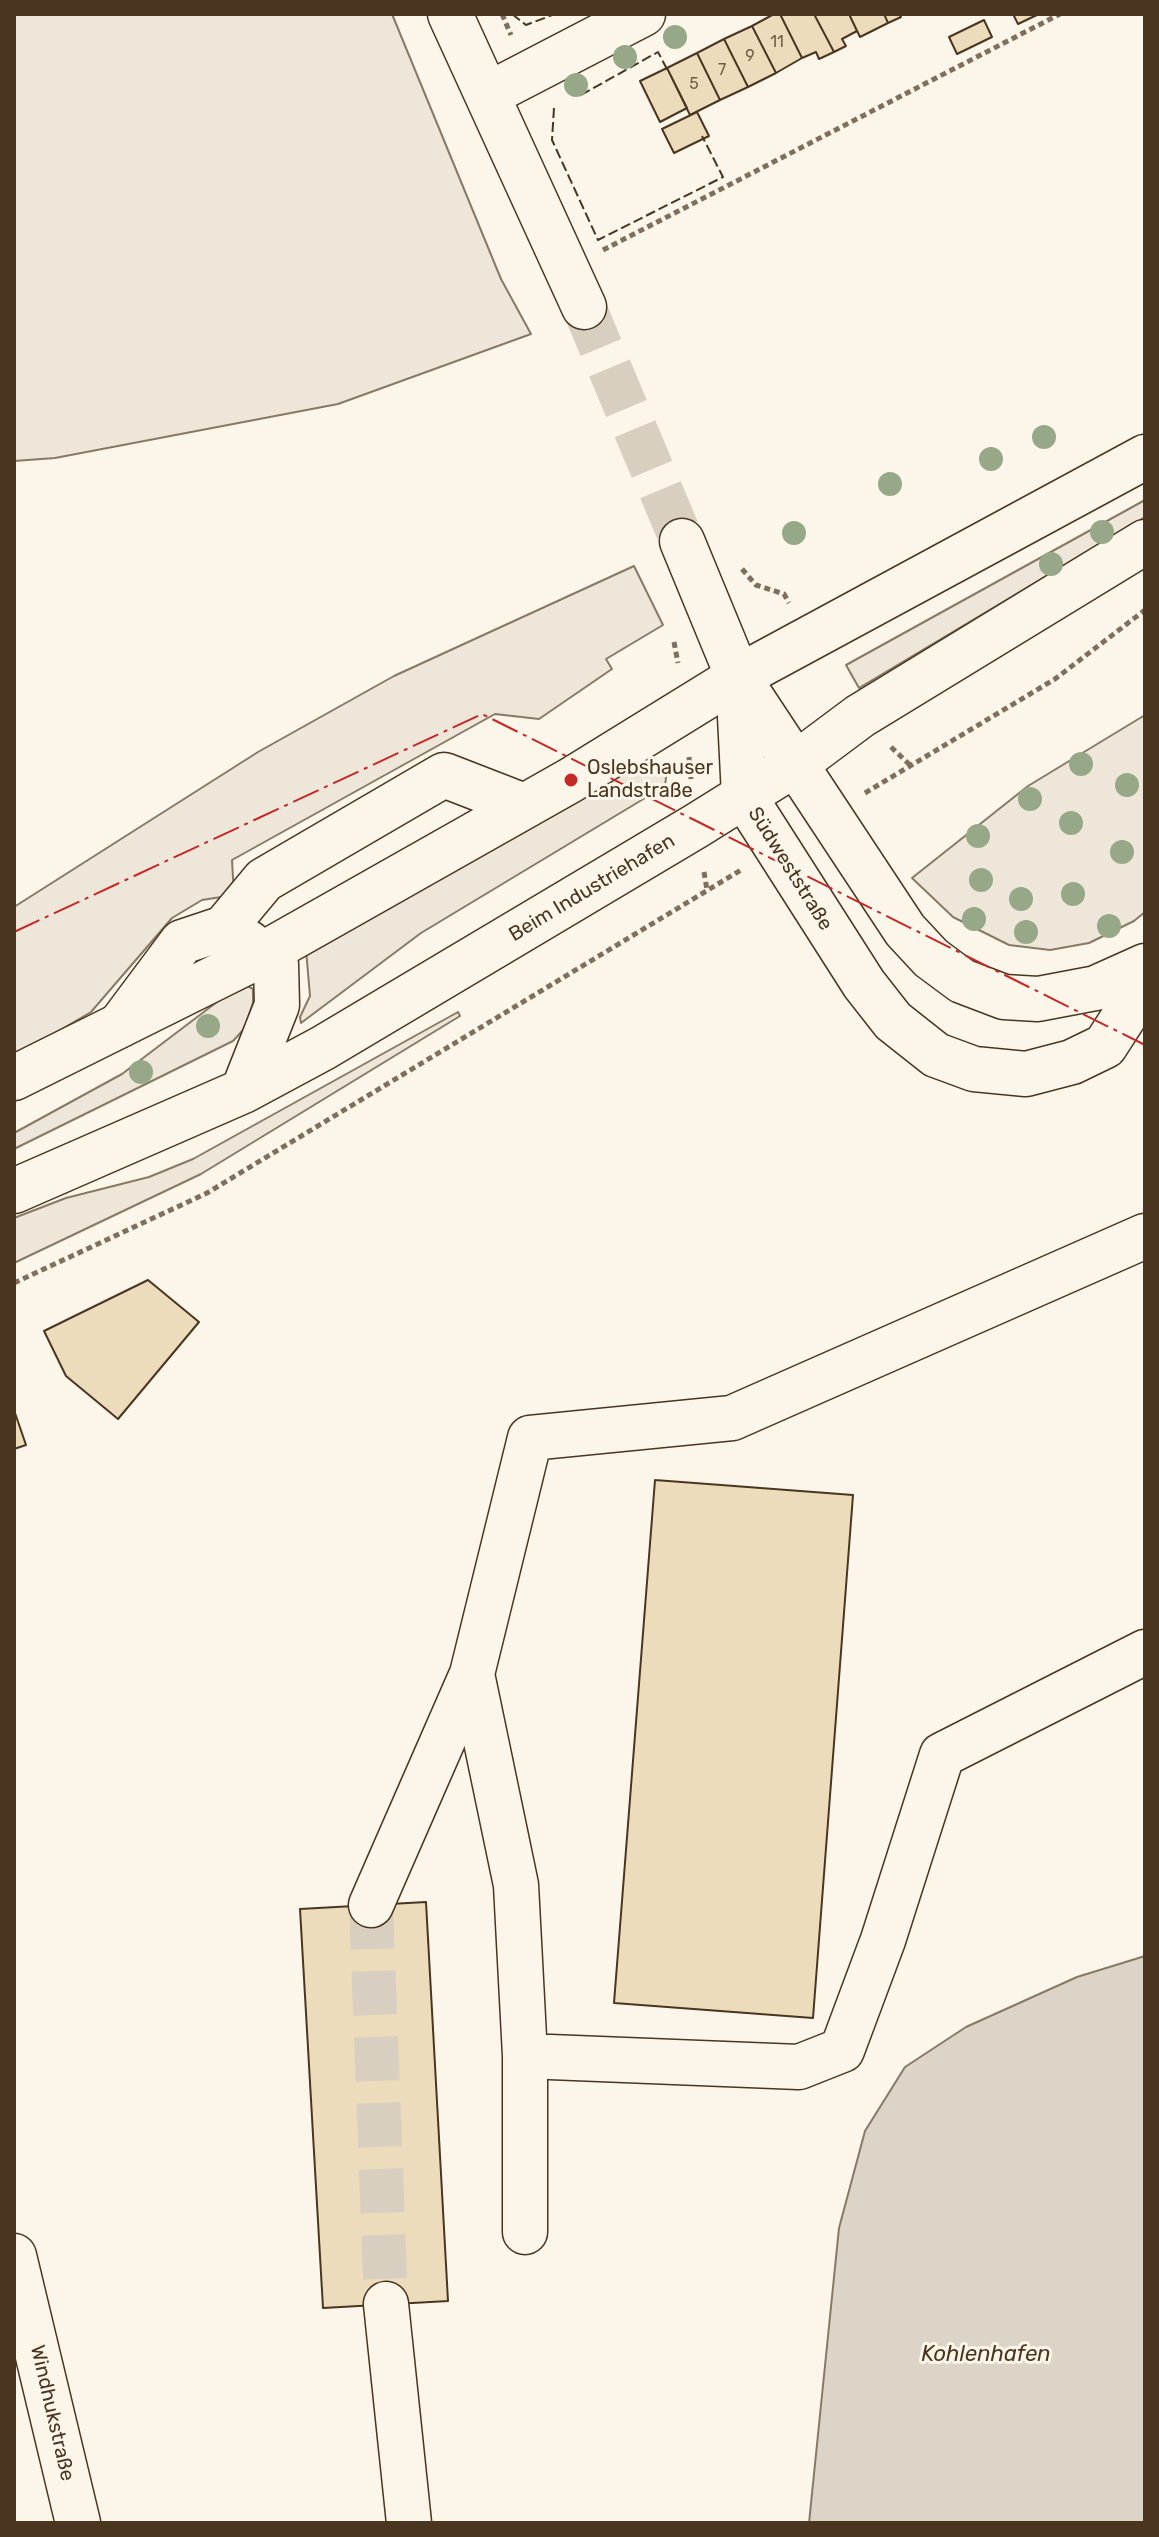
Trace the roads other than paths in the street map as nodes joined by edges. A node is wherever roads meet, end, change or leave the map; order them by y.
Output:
1 (450, 14) edge
2 (643, 14) edge
3 (487, 95) junction
4 (584, 307) tunnel mouth
5 (1145, 457) edge
6 (682, 541) tunnel mouth
7 (1145, 542) edge
8 (738, 677) junction
9 (797, 763) junction
10 (744, 796) junction
11 (524, 806) junction
12 (224, 928) junction
13 (265, 953) junction
14 (1145, 966) edge
15 (1145, 984) edge
16 (120, 1025) junction
17 (14, 1078) edge
18 (243, 1091) junction
19 (14, 1191) edge
20 (1145, 1236) edge
21 (1145, 1652) edge
22 (472, 1674) junction
23 (371, 1905) tunnel mouth
24 (525, 2056) junction
25 (525, 2232) dead end
26 (14, 2256) edge
27 (386, 2304) tunnel mouth
28 (78, 2523) edge
29 (409, 2523) edge

1 - 3 main road
2 - 3 main road
3 - 4 main road
5 - 8 main road
6 - 8 main road
7 - 9 main road, Beim Industriehafen
8 - 9 main road
8 - 10 main road, Südweststraße
8 - 11 main road
9 - 10 main road, Beim Industriehafen
9 - 14 main road
10 - 15 main road, Südweststraße
10 - 18 main road, Beim Industriehafen
11 - 12 main road
11 - 13 main road
12 - 13 main road
12 - 16 main road
13 - 16 main road
13 - 18 main road
16 - 17 main road
18 - 19 main road, Beim Industriehafen
20 - 22 main road
21 - 24 main road
22 - 23 main road
22 - 24 main road
24 - 25 main road
26 - 28 main road, Windhukstraße
27 - 29 main road

